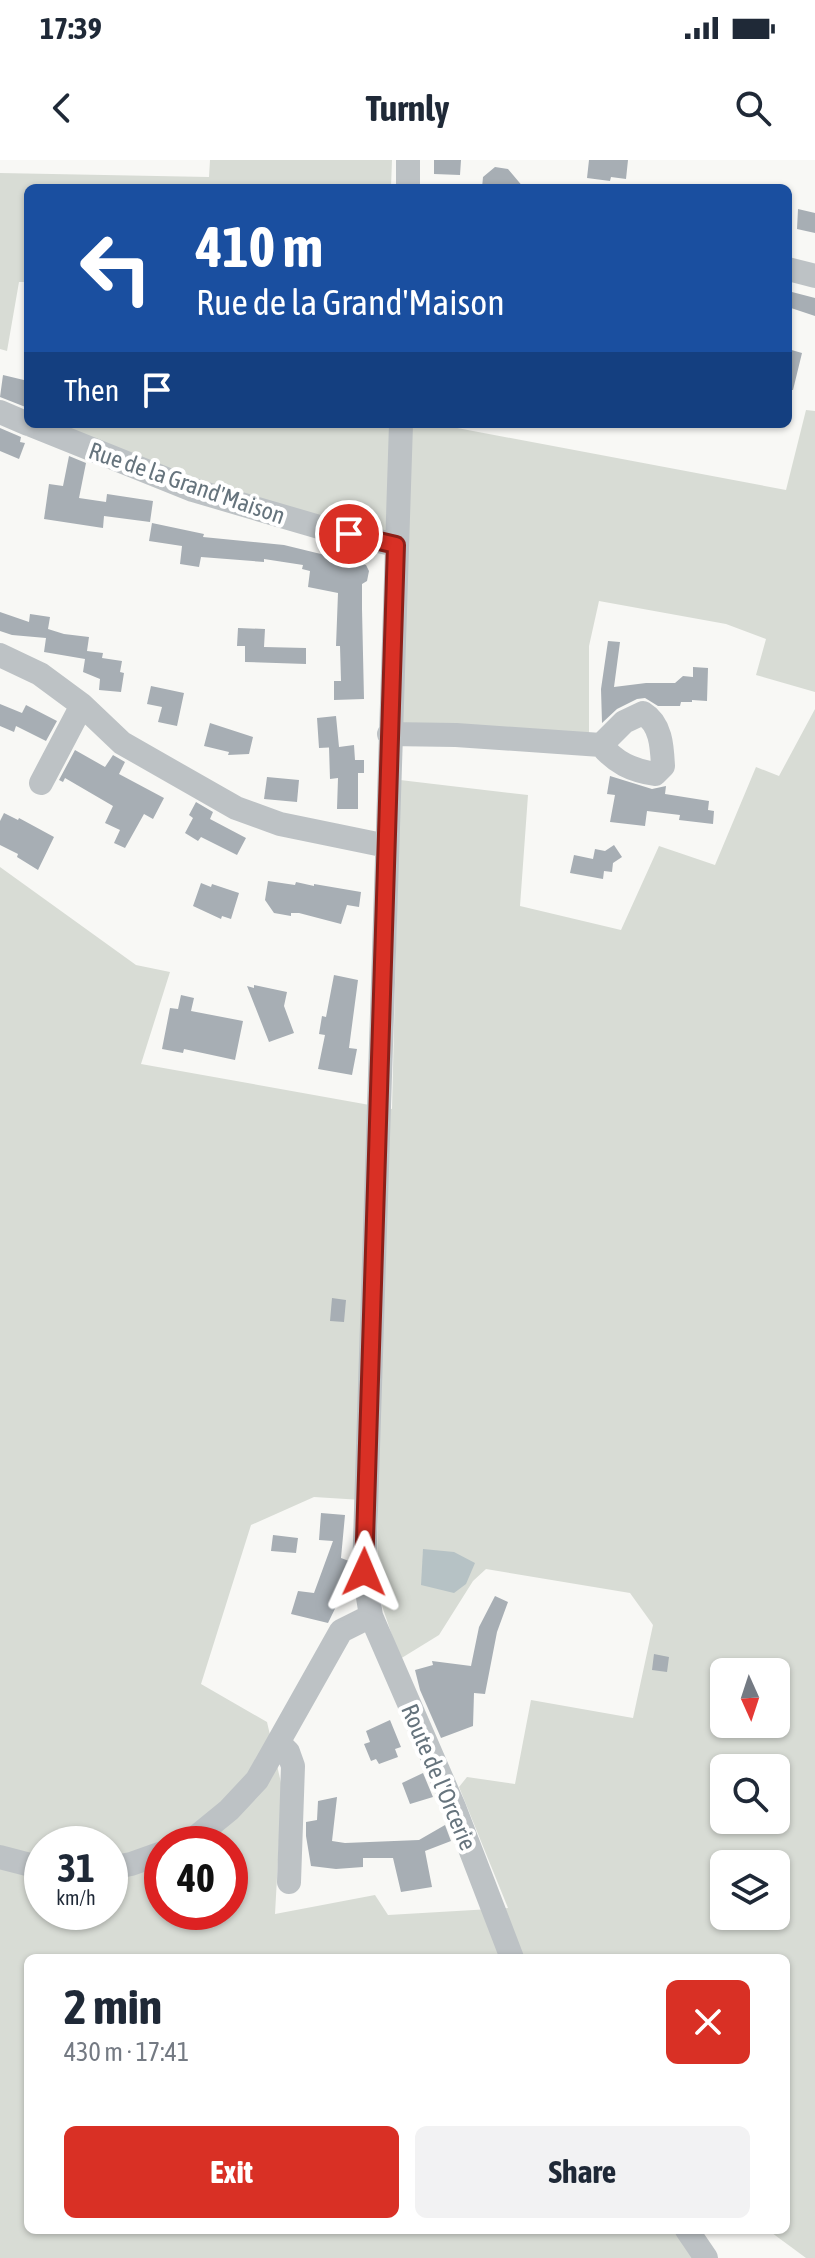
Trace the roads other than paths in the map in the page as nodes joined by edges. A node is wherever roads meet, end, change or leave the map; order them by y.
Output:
1 (408, 160) edge
2 (408, 184) edge
3 (792, 270) edge
4 (815, 276) edge
5 (0, 412) edge
6 (24, 422) edge
7 (38, 428) edge
8 (401, 428) edge
9 (396, 545) junction
10 (0, 655) edge
11 (82, 705) junction
12 (389, 734) junction
13 (601, 745) dead end
14 (41, 783) dead end
15 (387, 846) junction
16 (369, 1606) junction
17 (279, 1743) junction
18 (209, 1826) edge
19 (0, 1857) edge
20 (24, 1863) edge
21 (289, 1882) dead end
22 (510, 1954) edge
23 (690, 2234) edge
24 (706, 2258) edge

1 - 2 street
3 - 4 street
5 - 6 street, Rue de la Grand'Maison
7 - 9 street, Rue de la Grand'Maison
8 - 9 street, Route de l'Orcerie
9 - 12 street, Route de l'Orcerie
10 - 11 street
11 - 14 street
11 - 15 street
12 - 13 street
12 - 15 street, Route de l'Orcerie
15 - 16 street, Route de l'Orcerie
16 - 17 street
16 - 22 street, Route de l'Orcerie
17 - 18 street
17 - 21 street
19 - 20 street
23 - 24 street

